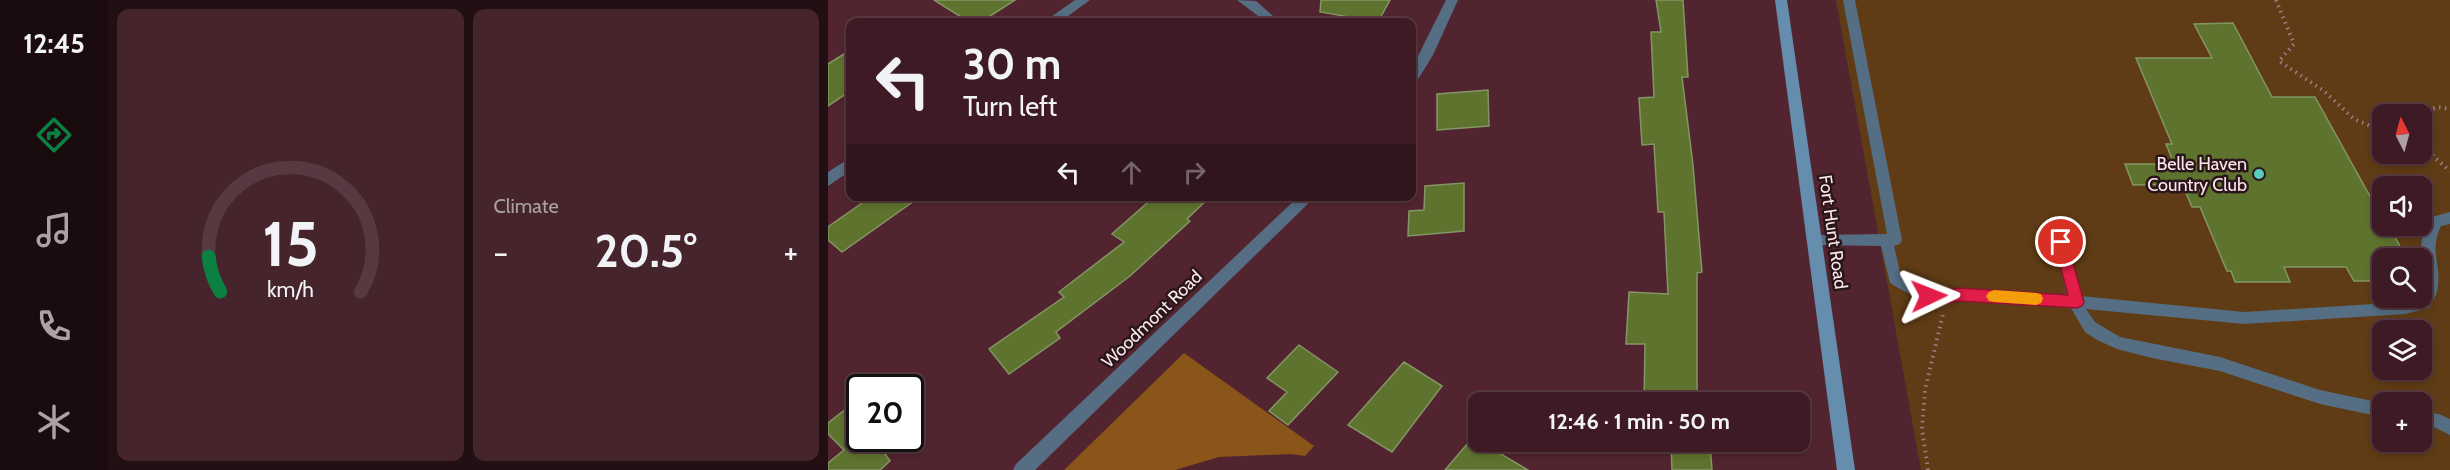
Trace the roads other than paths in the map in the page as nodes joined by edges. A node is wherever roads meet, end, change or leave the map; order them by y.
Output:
1 (1084, 0) edge
2 (1243, 0) edge
3 (1452, 0) edge
4 (1781, 0) edge
5 (1849, 0) edge
6 (1058, 18) edge
7 (1269, 18) edge
8 (1416, 71) edge
9 (846, 167) edge
10 (828, 180) edge
11 (1304, 201) edge
12 (2450, 218) edge
13 (1890, 240) junction
14 (1815, 241) junction
15 (2061, 242) dead end
16 (2077, 302) junction
17 (2372, 408) edge
18 (2432, 420) edge
19 (2450, 428) edge
20 (1022, 470) edge
21 (1846, 470) edge

1 - 6 street
2 - 7 street
3 - 8 street
4 - 14 main road, Fort Hunt Road
5 - 13 lane
9 - 10 street
11 - 20 street, Woodmont Road
12 - 16 lane
13 - 14 lane
13 - 16 lane
14 - 21 main road, Fort Hunt Road
15 - 16 lane
16 - 17 lane
18 - 19 lane

